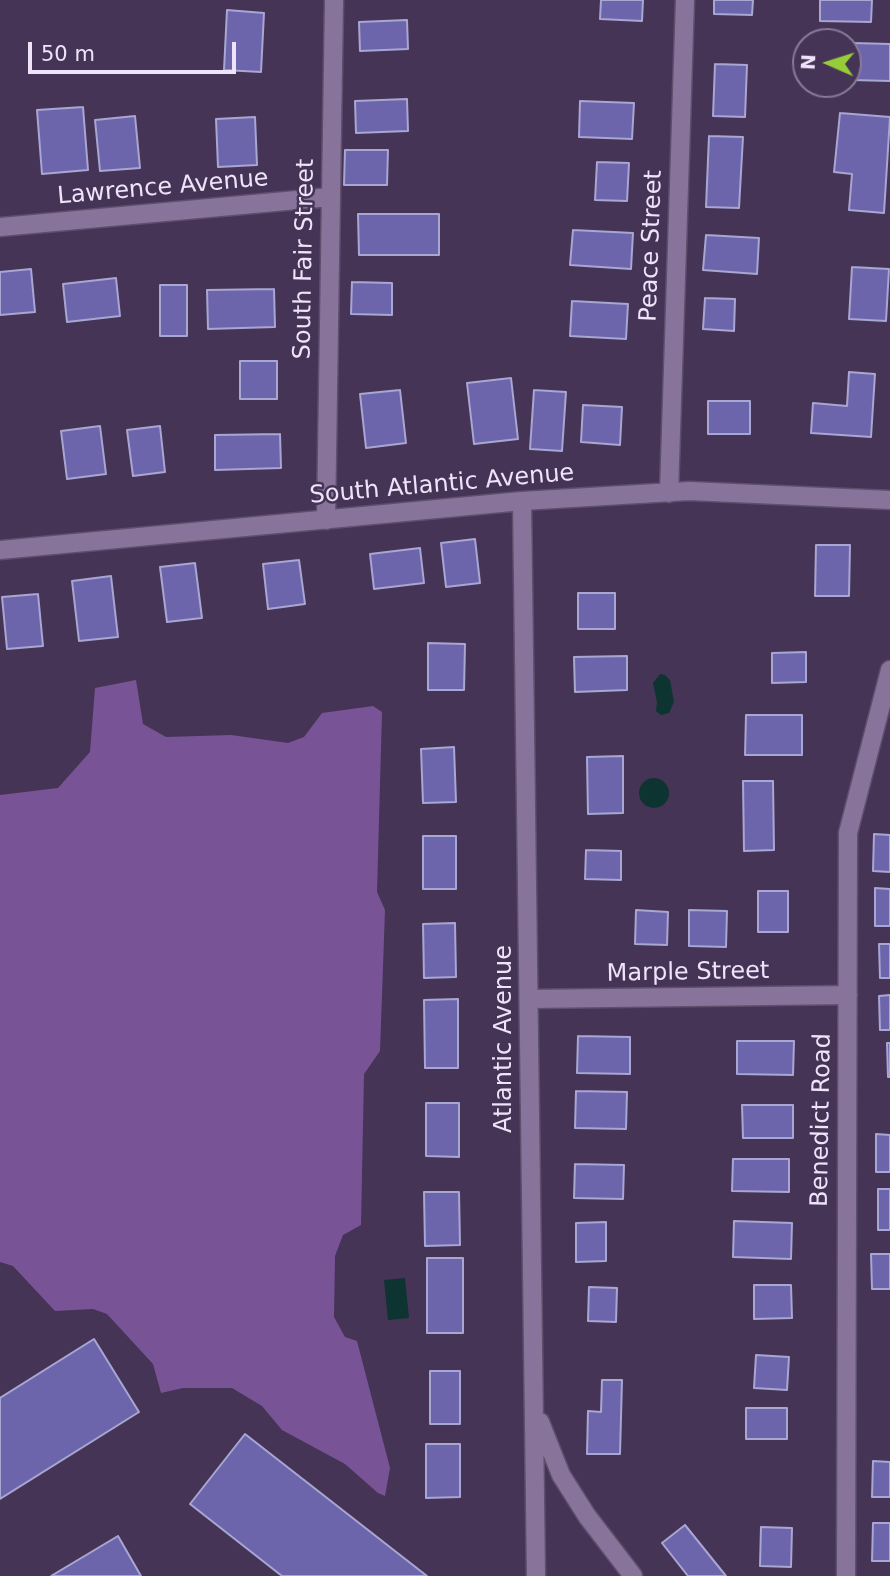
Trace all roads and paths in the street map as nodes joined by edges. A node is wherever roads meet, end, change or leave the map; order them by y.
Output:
1 (334, 0) edge
2 (685, 0) edge
3 (330, 197) junction
4 (0, 227) edge
5 (669, 493) junction
6 (890, 500) edge
7 (522, 501) junction
8 (326, 520) junction
9 (0, 550) edge
10 (890, 670) edge
11 (848, 995) junction
12 (529, 999) junction
13 (534, 1402) junction
14 (536, 1576) edge
15 (633, 1576) edge
16 (846, 1576) edge

1 - 3 street, South Fair Street
2 - 5 street, Peace Street
3 - 4 street, Lawrence Avenue
3 - 8 street, South Fair Street
5 - 6 street, South Atlantic Avenue
5 - 7 street, South Atlantic Avenue
7 - 8 street, South Atlantic Avenue
7 - 12 street, Atlantic Avenue
8 - 9 street, South Atlantic Avenue
10 - 11 street, Benedict Road
11 - 12 street, Marple Street
11 - 16 street, Benedict Road
12 - 13 street, Atlantic Avenue
13 - 14 street, Atlantic Avenue
13 - 15 street

